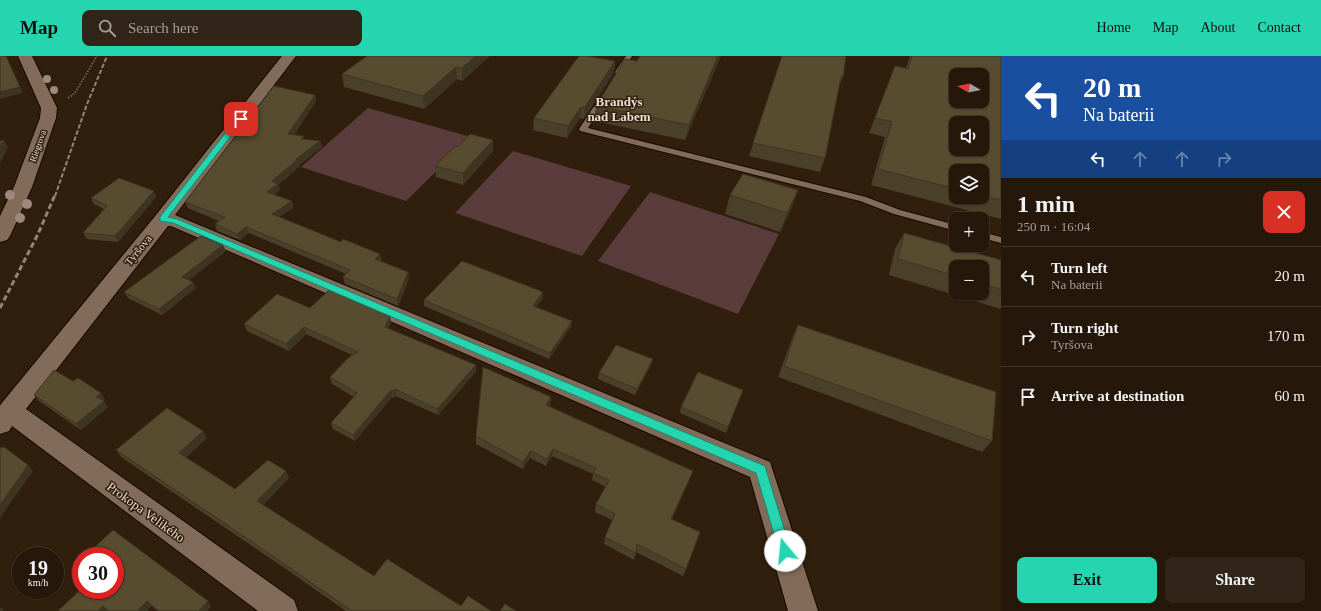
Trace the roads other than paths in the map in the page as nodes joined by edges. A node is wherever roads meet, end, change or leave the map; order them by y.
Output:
1 (25, 56) edge
2 (289, 56) edge
3 (629, 56) edge
4 (163, 219) junction
5 (949, 226) edge
6 (0, 236) edge
7 (989, 237) edge
8 (1001, 240) edge
9 (5, 418) edge
10 (283, 611) edge
11 (803, 611) edge

1 - 6 street, Riegrova
2 - 4 street, Tyršova
3 - 5 lane
4 - 9 street, Tyršova
4 - 11 street
7 - 8 lane
9 - 10 street, Prokopa Velikého

